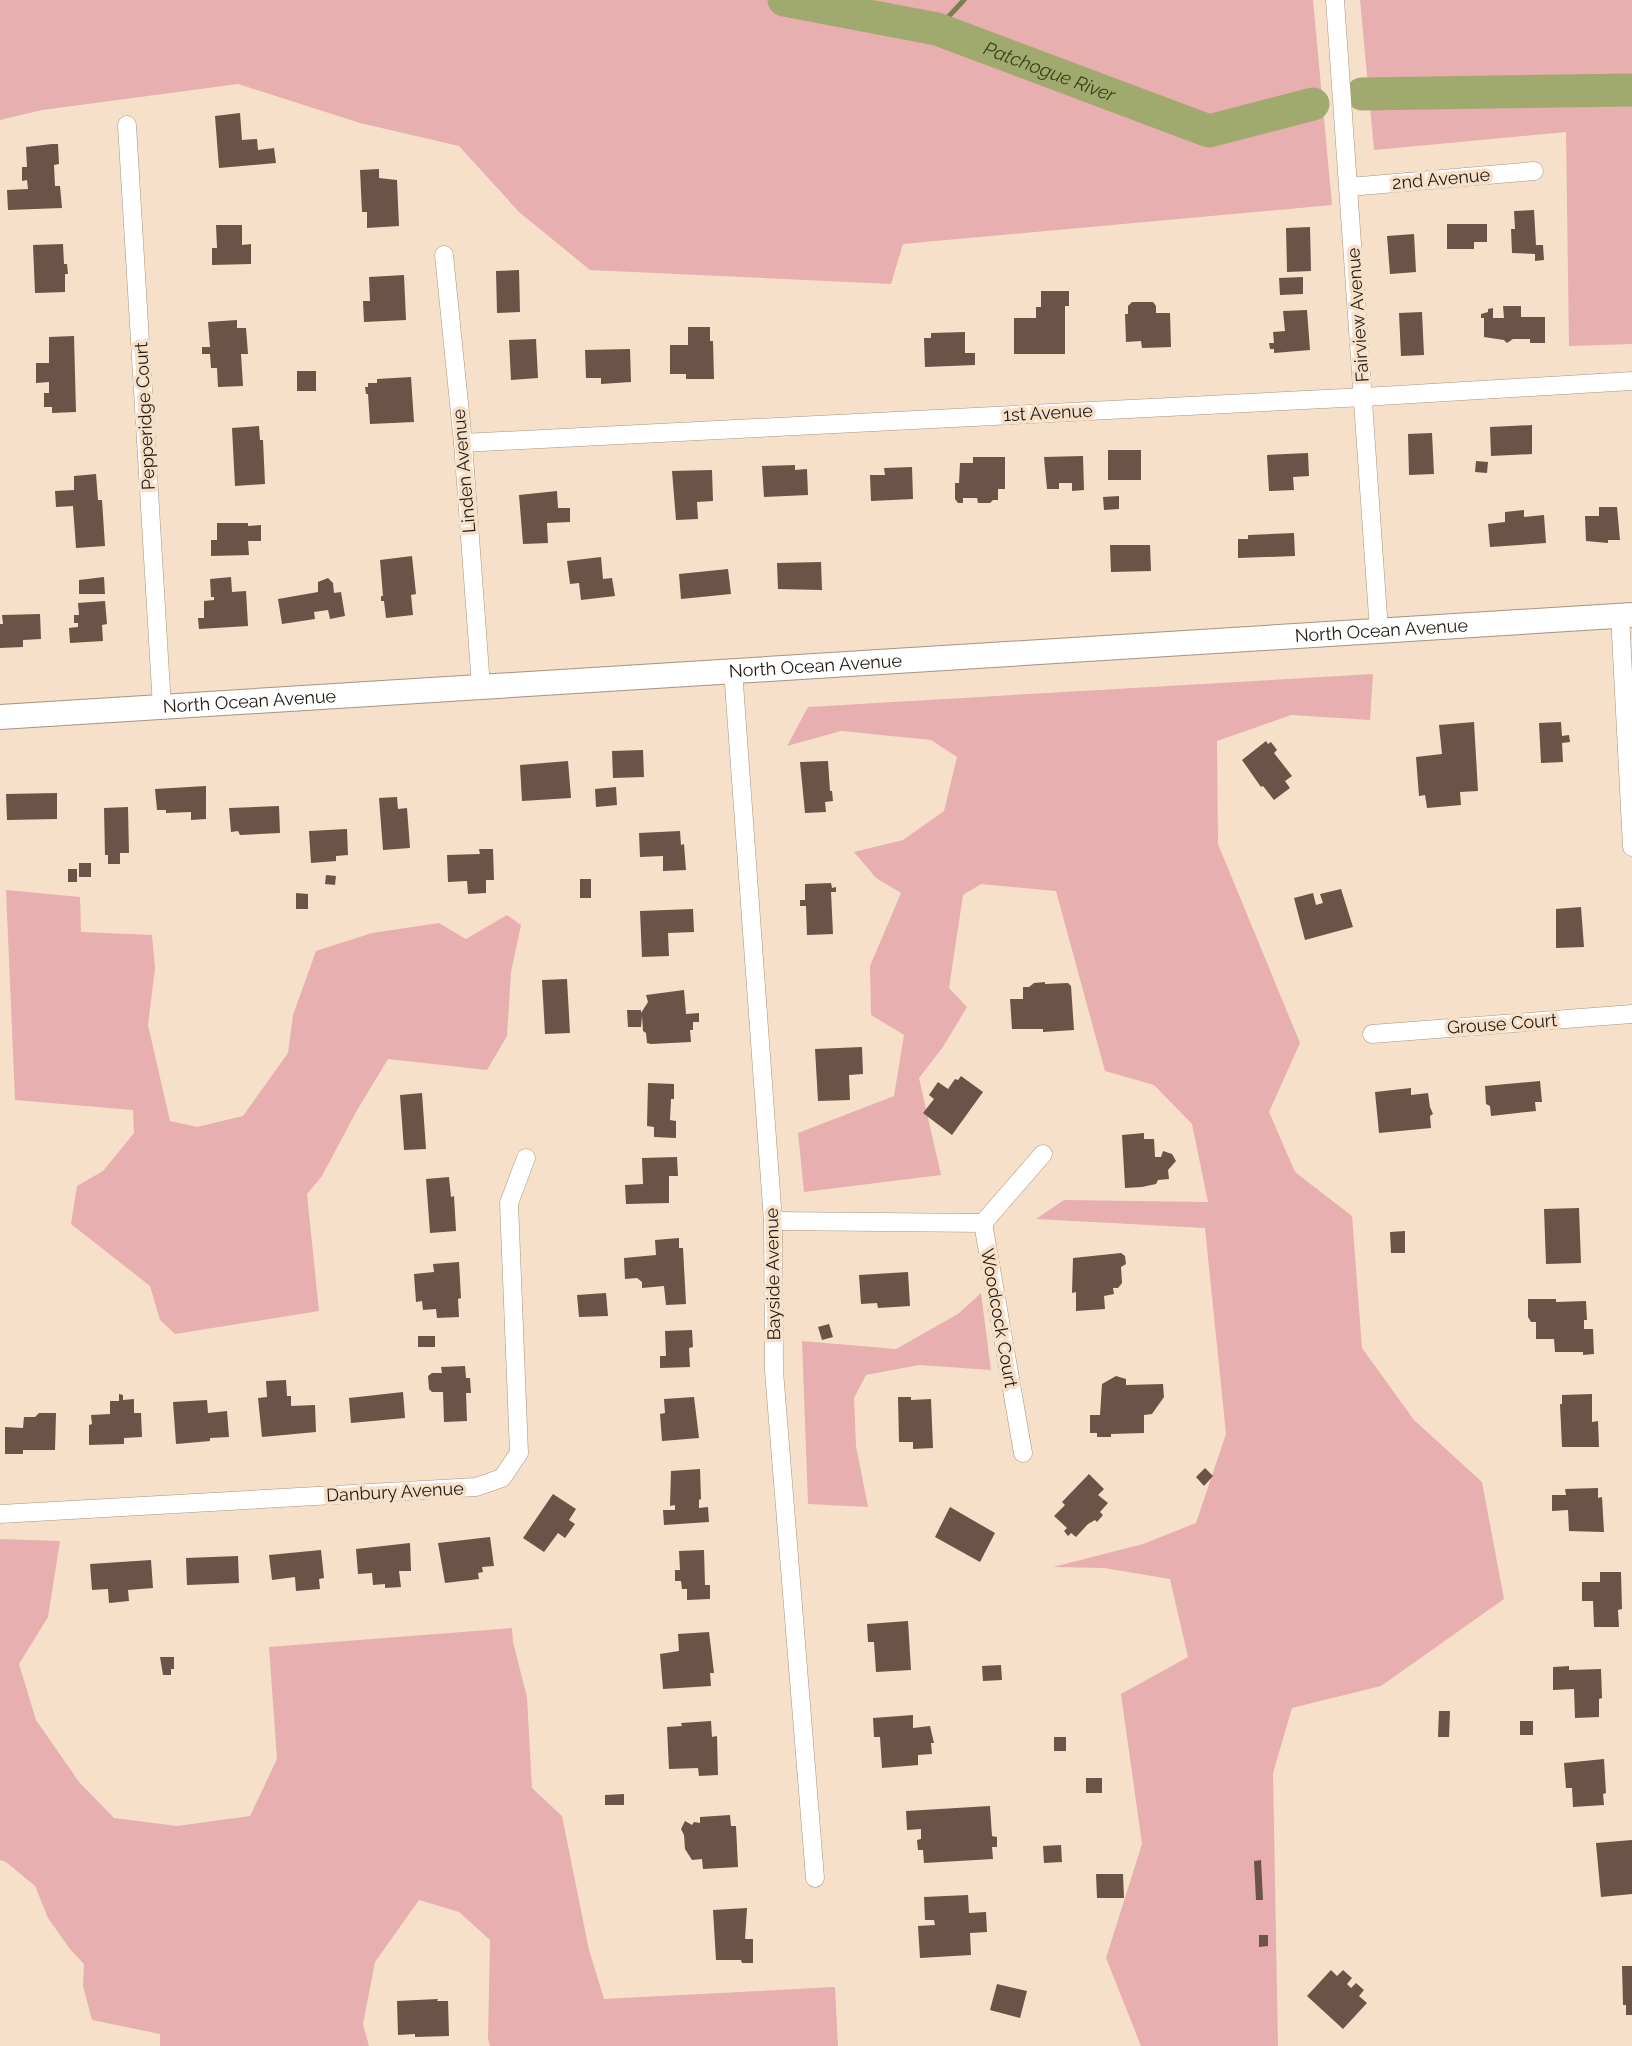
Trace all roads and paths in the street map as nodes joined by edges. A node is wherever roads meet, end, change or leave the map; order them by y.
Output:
1 (1335, 0) edge
2 (127, 125) dead end
3 (1534, 171) dead end
4 (1349, 187) junction
5 (444, 255) dead end
6 (1632, 381) edge
7 (1364, 397) junction
8 (463, 443) junction
9 (1626, 615) edge
10 (1379, 631) junction
11 (733, 670) junction
12 (481, 686) junction
13 (162, 707) junction
14 (0, 717) edge
15 (1632, 847) edge
16 (1632, 1014) edge
17 (1371, 1034) dead end
18 (1043, 1153) dead end
19 (526, 1157) dead end
20 (773, 1220) junction
21 (983, 1223) junction
22 (1023, 1453) dead end
23 (0, 1514) edge
24 (815, 1878) dead end

1 - 4 street, Fairview Avenue
2 - 13 street, Pepperidge Court
3 - 4 street, 2nd Avenue
4 - 7 street, Fairview Avenue
5 - 8 street, Linden Avenue
6 - 7 street, 1st Avenue
7 - 8 street, 1st Avenue
7 - 10 street, Fairview Avenue
8 - 12 street, Linden Avenue
9 - 10 main road, North Ocean Avenue
9 - 15 street
10 - 11 main road, North Ocean Avenue
11 - 12 main road, North Ocean Avenue
11 - 20 street, Bayside Avenue
12 - 13 main road, North Ocean Avenue
13 - 14 main road, North Ocean Avenue
16 - 17 street, Grouse Court
18 - 21 street
19 - 23 street, Danbury Avenue
20 - 21 street, Woodcock Court
20 - 24 street, Bayside Avenue
21 - 22 street, Woodcock Court

